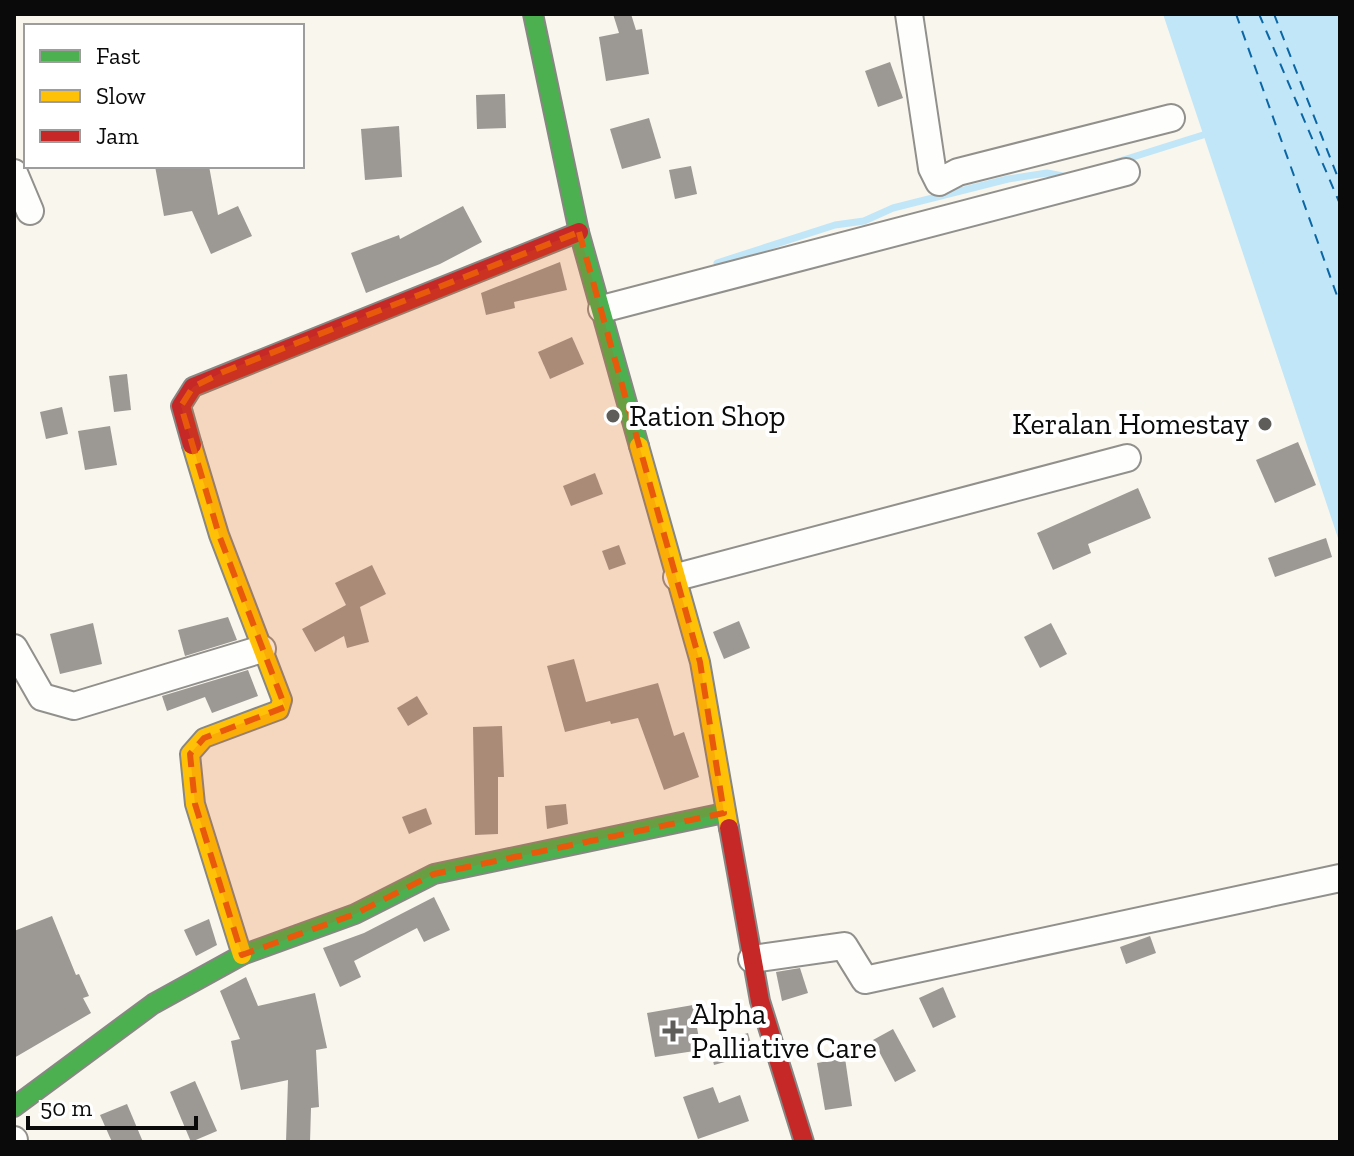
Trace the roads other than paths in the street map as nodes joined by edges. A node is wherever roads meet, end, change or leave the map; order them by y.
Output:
1 (533, 14) edge
2 (909, 14) edge
3 (1171, 118) dead end
4 (1126, 172) dead end
5 (14, 173) edge
6 (30, 211) dead end
7 (579, 232) junction
8 (602, 309) junction
9 (1127, 458) dead end
10 (677, 577) junction
11 (14, 648) edge
12 (262, 649) junction
13 (724, 813) junction
14 (1340, 878) edge
15 (242, 955) junction
16 (752, 959) junction
17 (14, 1107) edge
18 (804, 1142) edge

1 - 7 street
2 - 3 street
4 - 8 street
5 - 6 street
7 - 8 street
7 - 12 street
8 - 10 street
9 - 10 street
10 - 13 street
11 - 12 street
12 - 15 street
13 - 15 street
13 - 16 street
14 - 16 street
15 - 17 street
16 - 18 street

